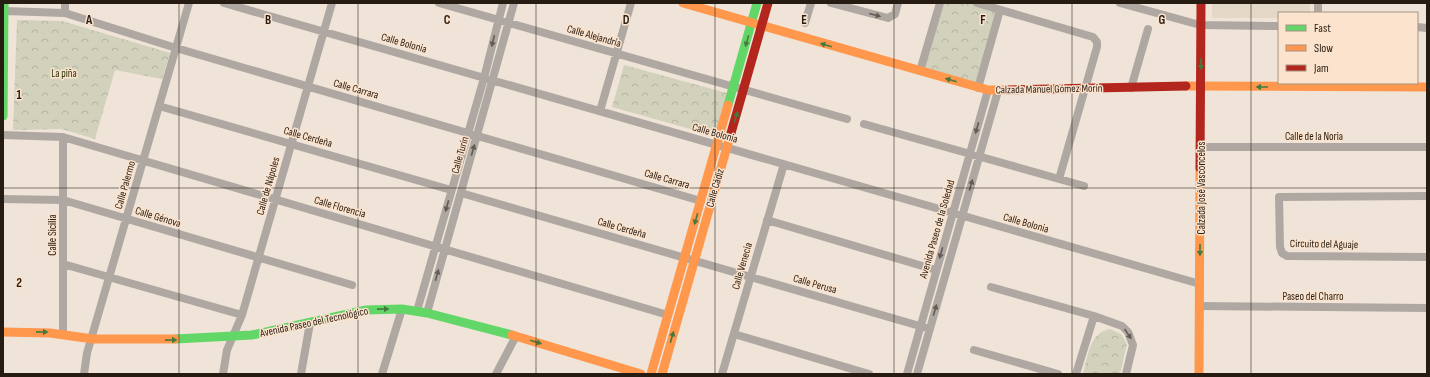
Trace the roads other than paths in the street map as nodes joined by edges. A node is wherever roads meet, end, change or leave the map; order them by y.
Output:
1 (65, 3) edge
2 (189, 3) edge
3 (224, 3) edge
4 (332, 3) edge
5 (439, 3) edge
6 (503, 3) edge
7 (514, 3) edge
8 (631, 3) edge
9 (683, 3) edge
10 (758, 3) edge
11 (768, 3) edge
12 (811, 3) edge
13 (831, 3) edge
14 (898, 3) edge
15 (940, 3) edge
16 (977, 3) edge
17 (1120, 3) edge
18 (1201, 3) edge
19 (4, 7) edge
20 (1000, 10) junction
21 (65, 13) junction
22 (499, 20) junction
23 (509, 23) junction
24 (752, 23) junction
25 (806, 23) dead end
26 (1200, 25) junction
27 (762, 26) junction
28 (1278, 26) edge
29 (1148, 29) dead end
30 (324, 32) junction
31 (176, 48) junction
32 (616, 54) junction
33 (920, 72) junction
34 (484, 78) junction
35 (492, 80) junction
36 (1318, 85) edge
37 (308, 86) junction
38 (1201, 86) junction
39 (734, 87) junction
40 (1427, 87) edge
41 (978, 88) junction
42 (1131, 88) junction
43 (1084, 89) junction
44 (744, 90) junction
45 (988, 90) junction
46 (998, 91) junction
47 (159, 106) junction
48 (600, 111) junction
49 (3, 116) edge
50 (847, 119) dead end
51 (864, 124) dead end
52 (468, 133) junction
53 (3, 134) edge
54 (477, 135) junction
55 (64, 137) junction
56 (291, 144) junction
57 (717, 145) junction
58 (1201, 147) junction
59 (1427, 147) edge
60 (727, 148) junction
61 (970, 154) junction
62 (979, 156) junction
63 (144, 160) junction
64 (784, 164) junction
65 (1060, 179) junction
66 (1084, 186) dead end
67 (451, 190) junction
68 (460, 193) junction
69 (1427, 196) edge
70 (3, 199) edge
71 (275, 199) junction
72 (64, 200) junction
73 (701, 200) junction
74 (953, 213) junction
75 (962, 216) junction
76 (127, 219) junction
77 (767, 220) junction
78 (435, 246) junction
79 (445, 249) junction
80 (1427, 257) edge
81 (258, 258) junction
82 (685, 258) junction
83 (694, 261) junction
84 (63, 264) junction
85 (936, 270) junction
86 (110, 277) junction
87 (751, 277) junction
88 (1200, 284) junction
89 (352, 285) dead end
90 (991, 287) dead end
91 (1200, 306) junction
92 (1427, 308) edge
93 (402, 309) junction
94 (417, 311) junction
95 (427, 313) junction
96 (242, 315) junction
97 (668, 315) junction
98 (1094, 316) junction
99 (310, 323) junction
100 (920, 326) junction
101 (930, 329) junction
102 (3, 332) edge
103 (63, 334) junction
104 (734, 334) junction
105 (233, 336) junction
106 (516, 336) junction
107 (93, 339) junction
108 (974, 350) dead end
109 (626, 372) edge
110 (84, 374) edge
111 (223, 374) edge
112 (301, 374) edge
113 (382, 374) edge
114 (496, 374) edge
115 (641, 374) edge
116 (652, 374) edge
117 (662, 374) edge
118 (722, 374) edge
119 (869, 374) edge
120 (907, 374) edge
121 (917, 374) edge
122 (1058, 374) edge
123 (1076, 374) edge
124 (1126, 374) edge
125 (1199, 374) edge

1 - 21 street
2 - 31 street, Calle Palermo
3 - 30 street, Calle Bolonia
4 - 30 street, Calle de Nápoles
5 - 22 street, Calle Alejandría
6 - 22 street, Calle Turín
7 - 23 street, Calle Turín
8 - 32 street
9 - 24 street, Calzada Manuel Gómez Morín
10 - 24 street, Calle Cádiz
11 - 27 street, Calle Cádiz
12 - 25 street
13 -> 14 street
15 - 33 street
16 - 20 street
17 - 26 street
18 - 26 street, Calzada José Vasconcelos
19 - 21 street, Calle Carrara
19 - 49 street
20 - 41 street
20 - 43 street
21 - 31 street, Calle Carrara
22 - 23 street, Calle Alejandría
22 -> 34 street, Calle Turín
23 - 32 street, Calle Alejandría
23 - 35 street, Calle Turín
24 - 27 street, Calzada Manuel Gómez Morín
24 -> 39 street, Calle Cádiz
26 - 28 street
26 -> 38 street, Calzada José Vasconcelos
33 -> 27 street, Calzada Manuel Gómez Morín
27 - 44 street, Calle Cádiz
29 - 42 street
30 - 34 street, Calle Bolonia
30 - 37 street, Calle de Nápoles
31 - 37 street, Calle Carrara
31 - 47 street, Calle Palermo
32 - 39 street, Calle Alejandría
32 - 48 street
41 -> 33 street, Calzada Manuel Gómez Morín
34 - 35 street, Calle Bolonia
34 - 52 street, Calle Turín
35 - 48 street, Calle Bolonia
35 - 54 street, Calle Turín
36 -> 38 street, Calzada Manuel Gómez Morín
36 - 40 street, Calzada Manuel Gómez Morín
37 - 52 street, Calle Carrara
37 - 56 street, Calle de Nápoles
38 - 42 street, Calzada Manuel Gómez Morín
38 - 58 street, Calzada José Vasconcelos
39 - 44 street, Calle Alejandría
39 - 57 street, Calle Cádiz
41 - 45 street, Calzada Manuel Gómez Morín
42 - 43 street, Calzada Manuel Gómez Morín
43 - 46 street, Calzada Manuel Gómez Morín
43 - 65 street
44 - 50 street, Calle Alejandría
60 -> 44 street, Calle Cádiz
45 - 46 street, Calzada Manuel Gómez Morín
45 -> 61 street, Avenida Paseo de la Soledad
46 - 62 street, Avenida Paseo de la Soledad
47 - 56 street, Calle Cerdeña
47 - 63 street, Calle Palermo
48 - 57 street, Calle Bolonia
51 - 61 street
52 - 54 street, Calle Carrara
52 - 67 street, Calle Turín
53 - 55 street, Calle Florencia
68 -> 54 street, Calle Turín
54 - 73 street, Calle Carrara
55 - 63 street, Calle Florencia
55 - 72 street, Calle Sicilia
56 - 67 street, Calle Cerdeña
56 - 71 street, Calle de Nápoles
57 - 60 street, Calle Bolonia
57 - 73 street, Calle Cádiz
58 - 59 street, Calle de la Noria
58 -> 88 street, Calzada José Vasconcelos
60 - 64 street, Calle Bolonia
60 - 83 street, Calle Cádiz
61 - 62 street
61 - 74 street, Avenida Paseo de la Soledad
62 - 65 street
75 -> 62 street, Avenida Paseo de la Soledad
63 - 71 street, Calle Florencia
63 - 76 street, Calle Palermo
64 - 74 street, Calle Bolonia
64 - 77 street, Calle Venecia
65 - 66 street
67 -> 78 street, Calle Turín
68 - 79 street, Calle Turín
68 - 82 street, Calle Cerdeña
69 - 80 street, Circuito del Aguaje
70 - 72 street, Calle Génova
71 - 78 street, Calle Florencia
71 - 81 street, Calle de Nápoles
72 - 76 street, Calle Génova
72 - 84 street, Calle Sicilia
73 -> 82 street, Calle Cádiz
74 - 75 street, Calle Bolonia
74 -> 85 street, Avenida Paseo de la Soledad
75 - 88 street, Calle Bolonia
101 -> 75 street, Avenida Paseo de la Soledad
76 - 81 street, Calle Génova
76 - 86 street, Calle Palermo
77 - 85 street
77 - 87 street, Calle Venecia
78 - 79 street, Calle Florencia
78 - 94 street, Calle Turín
95 -> 79 street, Calle Turín
79 - 97 street, Calle Florencia
81 - 89 street, Calle Génova
81 - 96 street, Calle de Nápoles
82 - 83 street, Calle Cerdeña
82 - 97 street, Calle Cádiz
83 - 87 street, Calle Perusa
117 -> 83 street, Calle Cádiz
84 - 86 street
84 - 103 street, Calle Sicilia
85 - 100 street, Avenida Paseo de la Soledad
86 - 96 street
86 - 107 street, Calle Palermo
87 - 100 street, Calle Perusa
87 - 104 street, Calle Venecia
88 - 91 street, Calzada José Vasconcelos
90 - 98 street
91 - 92 street, Paseo del Charro
91 - 125 street, Calzada José Vasconcelos
93 - 94 street, Avenida Paseo del Tecnológico
99 -> 93 street, Avenida Paseo del Tecnológico
93 - 113 street
94 - 95 street, Avenida Paseo del Tecnológico
95 - 106 street, Avenida Paseo del Tecnológico
96 - 105 street, Calle de Nápoles
97 - 116 street, Calle Cádiz
98 - 123 street
98 -> 124 street
99 - 105 street, Avenida Paseo del Tecnológico
99 - 112 street
100 - 101 street, Calle Perusa
100 - 120 street, Avenida Paseo de la Soledad
101 - 121 street, Avenida Paseo de la Soledad
102 -> 103 street, Avenida Paseo del Tecnológico
103 - 107 street, Avenida Paseo del Tecnológico
104 - 118 street, Calle Venecia
104 - 119 street
107 -> 105 street, Avenida Paseo del Tecnológico
105 - 111 street, Calle de Nápoles
106 -> 109 street, Avenida Paseo del Tecnológico
106 - 114 street
107 - 110 street, Calle Palermo
108 - 122 street
109 - 115 street, Avenida Paseo del Tecnológico

